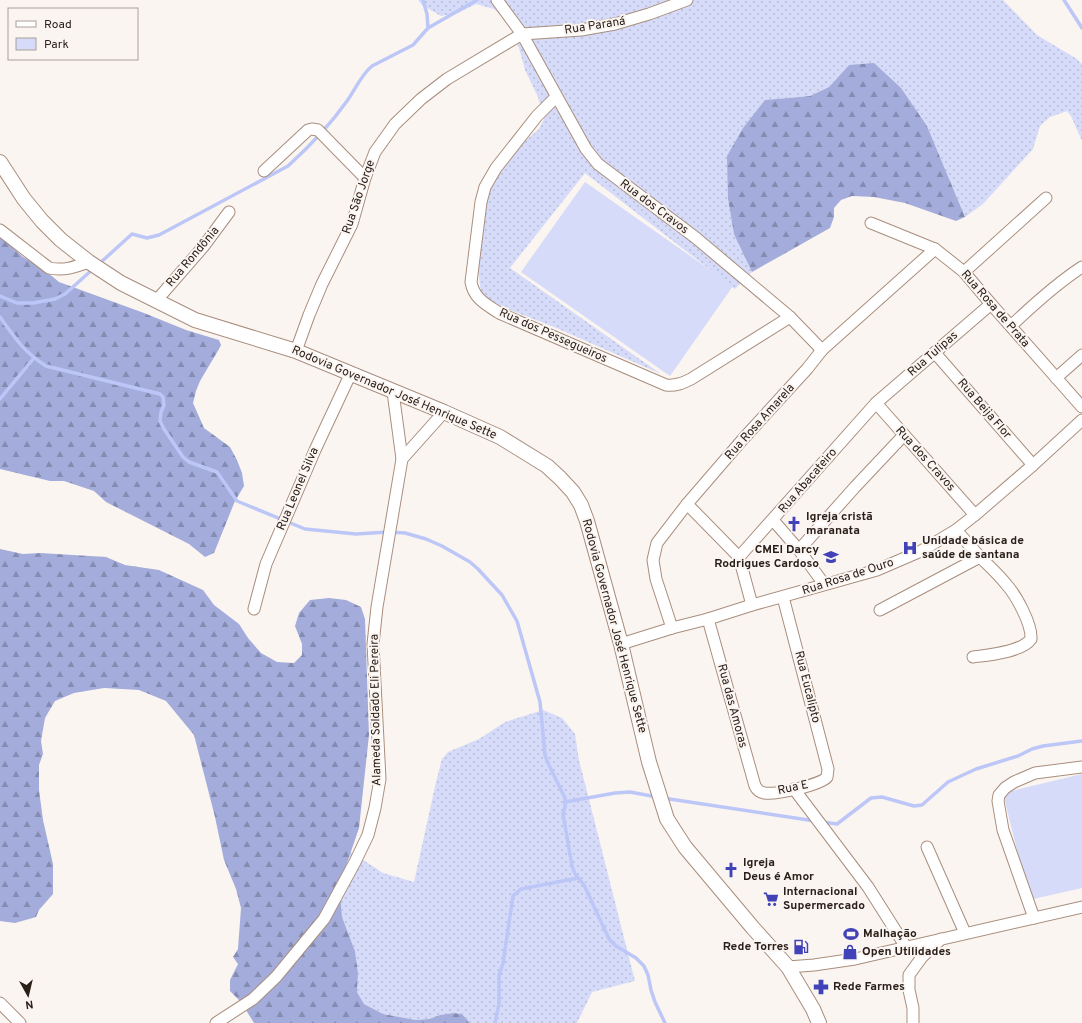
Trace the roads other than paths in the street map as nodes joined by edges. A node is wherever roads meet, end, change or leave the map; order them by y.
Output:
1 (497, 0) edge
2 (688, 0) edge
3 (522, 34) junction
4 (556, 97) junction
5 (0, 162) edge
6 (264, 171) dead end
7 (365, 178) junction
8 (1046, 198) dead end
9 (229, 212) dead end
10 (870, 223) dead end
11 (0, 230) edge
12 (935, 249) junction
13 (89, 262) junction
14 (1082, 268) edge
15 (964, 272) junction
16 (156, 301) junction
17 (991, 304) junction
18 (790, 317) junction
19 (1010, 326) junction
20 (822, 350) junction
21 (296, 351) junction
22 (935, 352) junction
23 (1082, 355) edge
24 (351, 373) junction
25 (1056, 378) junction
26 (393, 392) junction
27 (876, 404) junction
28 (1082, 407) edge
29 (444, 412) junction
30 (1082, 420) edge
31 (904, 435) junction
32 (402, 459) junction
33 (1033, 465) junction
34 (688, 504) junction
35 (975, 515) junction
36 (773, 520) junction
37 (956, 530) junction
38 (799, 550) junction
39 (739, 557) junction
40 (980, 557) junction
41 (824, 584) junction
42 (783, 597) junction
43 (752, 605) junction
44 (254, 609) dead end
45 (880, 610) dead end
46 (708, 619) junction
47 (672, 628) junction
48 (621, 644) junction
49 (973, 658) dead end
50 (1082, 767) edge
51 (827, 777) joint
52 (794, 789) junction
53 (758, 791) joint
54 (927, 847) dead end
55 (1082, 907) edge
56 (1034, 918) junction
57 (964, 933) junction
58 (942, 938) junction
59 (906, 947) junction
60 (788, 967) junction
61 (0, 1003) edge
62 (20, 1023) edge
63 (216, 1023) edge
64 (818, 1023) edge
65 (913, 1023) edge

1 - 3 street, Rua dos Cravos
2 - 3 street, Rua Paraná
3 - 4 street, Rua dos Cravos
3 - 7 street, Rua São Jorge
4 - 18 street, Rua dos Cravos
4 - 18 street, Rua dos Pessegueiros
5 - 13 main road, Rodovia Governador José Henrique Sette
6 - 7 street
7 - 21 street, Rua São Jorge
8 - 15 street
9 - 16 street, Rua Rondônia
10 - 12 street, Rua Rosa de Prata
11 - 13 street
12 - 15 street, Rua Rosa de Prata
12 - 20 street, Rua Rosa Amarela
13 - 16 main road, Rodovia Governador José Henrique Sette
14 - 19 street
15 - 17 street, Rua Rosa de Prata
16 - 21 main road, Rodovia Governador José Henrique Sette
17 - 19 street, Rua Rosa de Prata
17 - 22 street, Rua Tulipas
18 - 20 street, Rua dos Cravos
19 - 25 street, Rua Rosa de Prata
20 - 34 street, Rua Rosa Amarela
21 - 24 main road, Rodovia Governador José Henrique Sette
22 - 27 street, Rua Tulipas
22 - 33 street, Rua Beija Flor
23 - 25 street
24 - 26 main road, Rodovia Governador José Henrique Sette
24 - 44 street, Rua Leonel Silva
25 - 28 street, Rua Rosa de Prata
26 - 29 main road, Rodovia Governador José Henrique Sette
26 - 32 street, Alameda Soldado Eli Pereira
27 - 31 street, Rua dos Cravos
27 - 36 street, Rua Abacateiro
29 - 32 street
29 - 48 main road, Rodovia Governador José Henrique Sette
30 - 33 street, Rua Rosa de Ouro
31 - 35 street, Rua dos Cravos
31 - 38 street
32 - 63 street, Alameda Soldado Eli Pereira
33 - 35 street, Rua Rosa de Ouro
34 - 39 street
34 - 47 street, Rua Rosa Amarela
35 - 37 street, Rua Rosa de Ouro
36 - 38 street
36 - 39 street, Rua Abacateiro
37 - 40 street
37 - 41 street, Rua Rosa de Ouro
38 - 41 street
39 - 43 street
40 - 45 street
40 - 49 street
41 - 42 street, Rua Rosa de Ouro
42 - 43 street, Rua Rosa de Ouro
42 - 51 street, Rua Eucalipto
43 - 46 street, Rua Rosa de Ouro
46 - 47 street, Rua Rosa de Ouro
46 - 53 street, Rua das Amoras
47 - 48 street, Rua Rosa de Ouro
48 - 60 main road, Rodovia Governador José Henrique Sette
50 - 56 street
51 - 52 street, Rua E
52 - 53 street, Rua E
52 - 59 street
54 - 57 street
55 - 56 street
56 - 57 street
57 - 58 street
58 - 59 street
58 - 65 street
59 - 60 street
60 - 64 main road, Rodovia Governador José Henrique Sette
61 - 62 street

